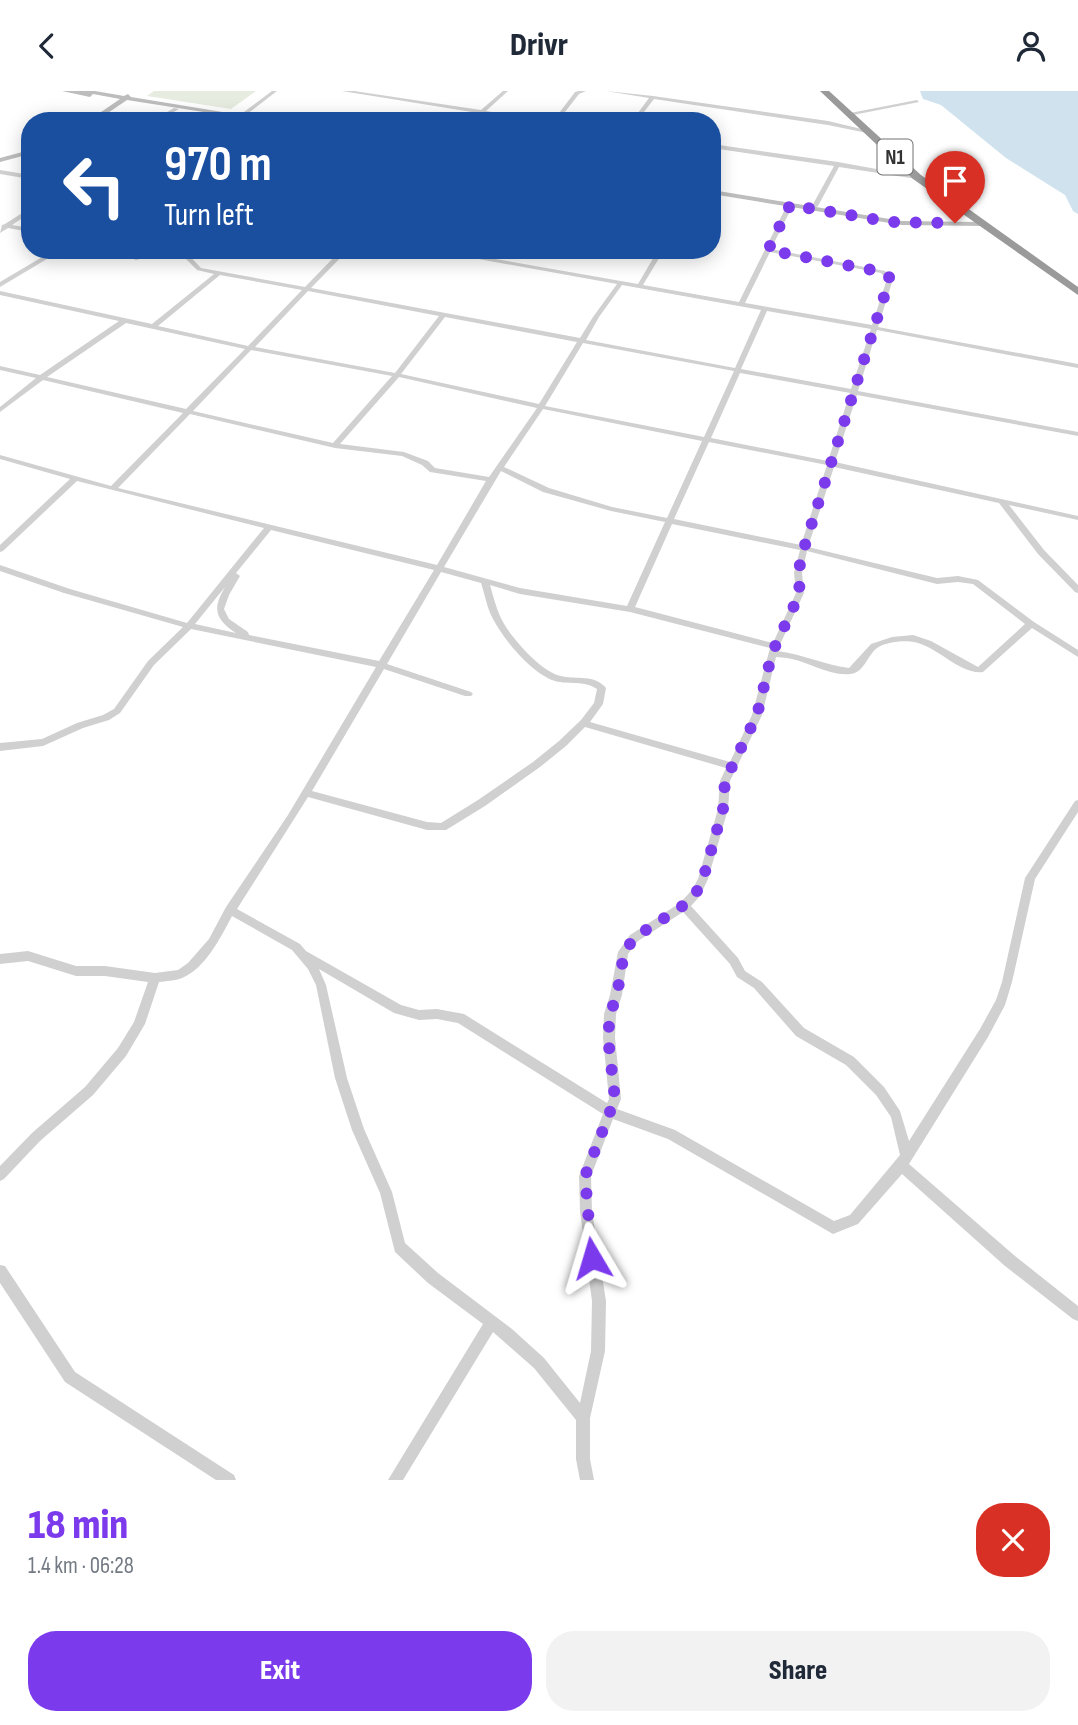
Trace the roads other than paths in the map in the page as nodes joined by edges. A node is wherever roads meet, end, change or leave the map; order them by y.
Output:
1 (65, 91) edge
2 (83, 91) edge
3 (135, 91) edge
4 (275, 91) edge
5 (344, 91) edge
6 (411, 91) edge
7 (500, 91) edge
8 (506, 91) edge
9 (584, 91) edge
10 (608, 91) edge
11 (824, 91) edge
12 (653, 97) junction
13 (124, 99) junction
14 (402, 100) junction
15 (917, 101) dead end
16 (176, 109) junction
17 (104, 112) edge
18 (170, 112) edge
19 (197, 112) edge
20 (202, 112) edge
21 (246, 112) edge
22 (479, 112) junction
23 (562, 112) edge
24 (641, 112) edge
25 (852, 117) junction
26 (828, 123) junction
27 (867, 131) junction
28 (721, 147) edge
29 (21, 154) edge
30 (0, 160) edge
31 (841, 165) junction
32 (0, 172) edge
33 (21, 176) edge
34 (917, 177) junction
35 (721, 192) edge
36 (721, 193) edge
37 (790, 205) junction
38 (819, 207) junction
39 (21, 216) edge
40 (975, 218) junction
41 (4, 226) edge
42 (0, 231) edge
43 (768, 250) junction
44 (43, 259) edge
45 (189, 259) edge
46 (336, 259) edge
47 (484, 259) edge
48 (656, 259) edge
49 (219, 272) junction
50 (621, 283) junction
51 (0, 285) edge
52 (640, 286) junction
53 (307, 289) junction
54 (1078, 292) edge
55 (2, 295) edge
56 (741, 305) junction
57 (765, 309) junction
58 (443, 315) junction
59 (124, 321) junction
60 (154, 326) junction
61 (875, 328) junction
62 (581, 341) junction
63 (250, 348) junction
64 (1078, 366) edge
65 (0, 368) edge
66 (738, 371) junction
67 (397, 375) junction
68 (41, 378) junction
69 (855, 392) junction
70 (541, 407) junction
71 (0, 410) edge
72 (187, 412) junction
73 (1078, 434) edge
74 (704, 440) junction
75 (335, 446) junction
76 (0, 457) edge
77 (832, 464) junction
78 (500, 468) junction
79 (75, 479) junction
80 (491, 480) junction
81 (113, 489) junction
82 (1001, 502) junction
83 (1078, 518) edge
84 (668, 520) junction
85 (268, 528) junction
86 (804, 548) junction
87 (0, 549) edge
88 (247, 554) junction
89 (0, 568) edge
90 (438, 568) junction
91 (484, 580) junction
92 (1078, 590) edge
93 (630, 608) junction
94 (1031, 624) junction
95 (189, 626) junction
96 (265, 642) junction
97 (773, 650) junction
98 (1078, 654) edge
99 (381, 665) junction
100 (468, 694) dead end
101 (585, 724) junction
102 (0, 747) edge
103 (731, 766) junction
104 (306, 793) junction
105 (1078, 804) edge
106 (684, 905) junction
107 (230, 910) junction
108 (302, 954) junction
109 (0, 959) edge
110 (155, 978) junction
111 (612, 1113) junction
112 (904, 1161) junction
113 (0, 1175) edge
114 (0, 1271) edge
115 (1078, 1314) edge
116 (491, 1323) junction
117 (583, 1418) junction
118 (229, 1480) edge
119 (394, 1480) edge
120 (587, 1480) edge

1 - 13 street
2 - 13 street
3 - 13 street
4 - 21 street
5 - 14 street
6 - 14 street
7 - 22 street
8 - 22 street
9 - 23 street
10 - 12 street
11 - 25 highway, N1
12 - 24 street
12 - 26 street
13 - 16 street
13 - 17 street
13 - 20 street
14 - 22 street
15 - 25 street
16 - 18 street
16 - 19 street
25 - 26 street
25 - 27 highway, N1
26 - 27 street
27 - 34 highway, N1
28 - 31 street
29 - 30 street
31 - 34 street
31 - 38 street
32 - 33 street
34 - 40 highway, N1
35 - 38 street
36 - 37 street
37 - 40 street
37 - 43 street
38 - 40 street
39 - 41 street
40 - 54 highway, N1
41 - 42 street
43 - 56 street
43 - 61 street
44 - 51 street
45 - 49 street
46 - 53 street
47 - 50 street
48 - 52 street
49 - 53 street
49 - 60 street
50 - 52 street
50 - 62 street
52 - 56 street
53 - 58 street
53 - 63 street
55 - 59 street
56 - 57 street
57 - 61 street
57 - 66 street
58 - 62 street
58 - 67 street
59 - 60 street
59 - 68 street
60 - 63 street
61 - 64 street
61 - 69 street
62 - 66 street
62 - 70 street
63 - 67 street
63 - 72 street
65 - 68 street
66 - 69 street
66 - 74 street
67 - 70 street
67 - 75 street
68 - 71 street
68 - 72 street
69 - 73 street
69 - 77 street
70 - 74 street
70 - 78 street
72 - 75 street
72 - 81 street
74 - 77 street
74 - 84 street
75 - 80 street
76 - 79 street
77 - 82 street
77 - 86 street
78 - 80 street
78 - 84 street
79 - 81 street
79 - 87 street
80 - 90 street
81 - 85 street
82 - 83 street
82 - 92 street
84 - 86 street
84 - 93 street
85 - 88 street
85 - 90 street
86 - 94 street
86 - 97 street
88 - 95 street
88 - 96 street
89 - 95 street
90 - 91 street
90 - 99 street
91 - 93 street
91 - 101 street
93 - 97 street
94 - 97 street
94 - 98 street
95 - 96 street
95 - 102 street
96 - 99 street
97 - 103 street
99 - 100 street
99 - 104 street
101 - 103 street
101 - 104 street
103 - 106 street
104 - 107 street
105 - 112 street
106 - 111 street
106 - 112 street
107 - 108 street
107 - 110 street
108 - 111 street
108 - 116 street
109 - 110 street
110 - 113 street
111 - 112 street
111 - 117 street
112 - 115 street
114 - 118 street
116 - 117 street
116 - 119 street
117 - 120 street

